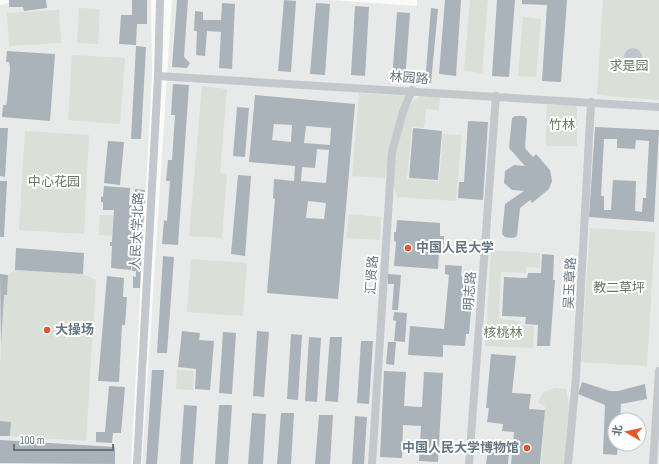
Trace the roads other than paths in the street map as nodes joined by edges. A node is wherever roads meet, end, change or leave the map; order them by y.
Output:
1 (160, 0) edge
2 (158, 76) junction
3 (412, 90) junction
4 (496, 96) junction
5 (591, 102) junction
6 (659, 107) edge
7 (659, 371) edge
8 (137, 464) edge
9 (372, 464) edge
10 (469, 464) edge
11 (568, 464) edge
12 (653, 464) edge

1 - 2 street, 人民大学北路
2 - 3 street, 林园路
2 - 8 street, 人民大学北路
3 - 4 street, 林园路
3 - 9 street, 汇贤路
4 - 5 street, 林园路
4 - 10 street, 明志路
5 - 6 street, 林园路
5 - 11 street, 吴玉章路
7 - 12 street

